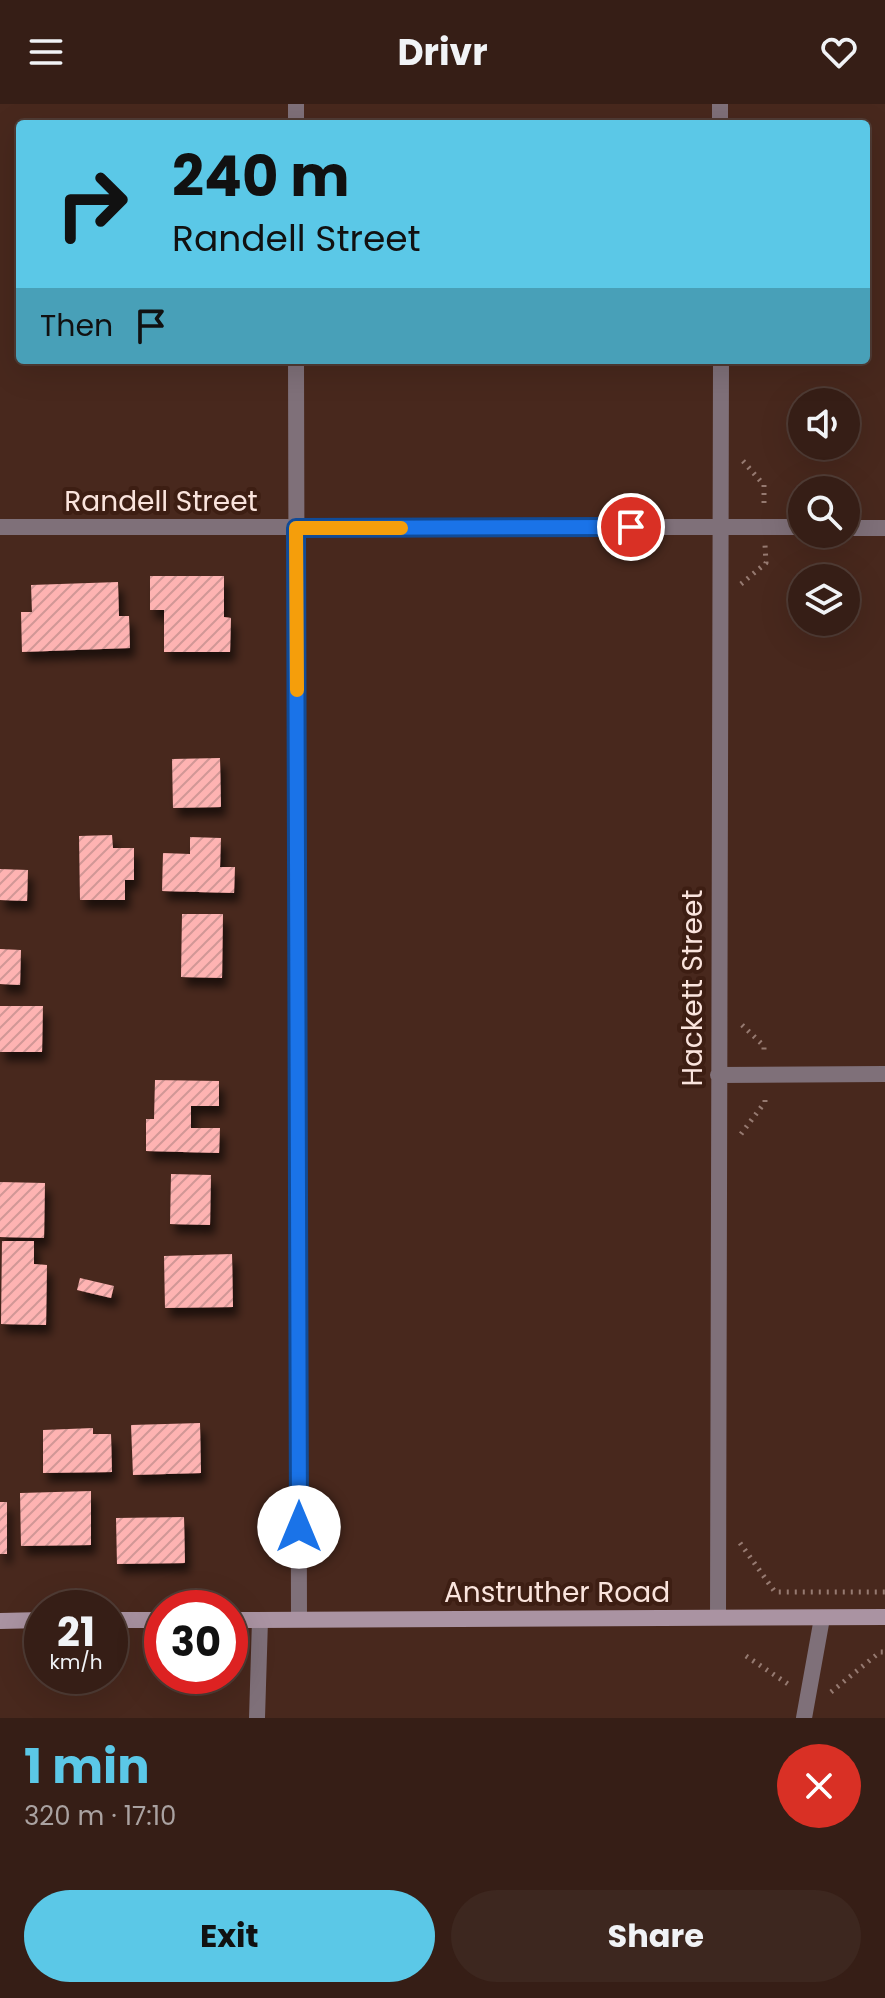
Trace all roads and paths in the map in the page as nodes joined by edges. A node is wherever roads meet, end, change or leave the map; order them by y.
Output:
1 (296, 364) edge
2 (721, 364) edge
3 (722, 526) junction
4 (0, 527) edge
5 (788, 527) edge
6 (296, 528) junction
7 (860, 528) edge
8 (885, 528) edge
9 (885, 1074) edge
10 (718, 1075) junction
11 (775, 1592) dead end
12 (885, 1592) edge
13 (718, 1617) junction
14 (885, 1617) edge
15 (822, 1618) junction
16 (299, 1619) junction
17 (24, 1620) edge
18 (248, 1620) edge
19 (260, 1620) junction
20 (0, 1621) edge
21 (885, 1652) edge
22 (746, 1656) dead end
23 (789, 1685) dead end
24 (830, 1693) dead end
25 (257, 1718) edge
26 (804, 1718) edge

1 - 6 street
2 - 3 street, Hackett Street
3 - 5 street, Randell Street
3 - 6 street, Randell Street
3 - 10 street, Hackett Street
4 - 6 street, Randell Street
6 - 16 street
7 - 8 street
9 - 10 street
10 - 13 street, Hackett Street
11 - 12 path
13 - 15 main road, Anstruther Road
13 - 16 main road, Anstruther Road
14 - 15 main road, Anstruther Road
15 - 26 street
16 - 19 main road, Anstruther Road
17 - 20 main road
18 - 19 main road, Anstruther Road
19 - 25 street
21 - 24 path
22 - 23 path

